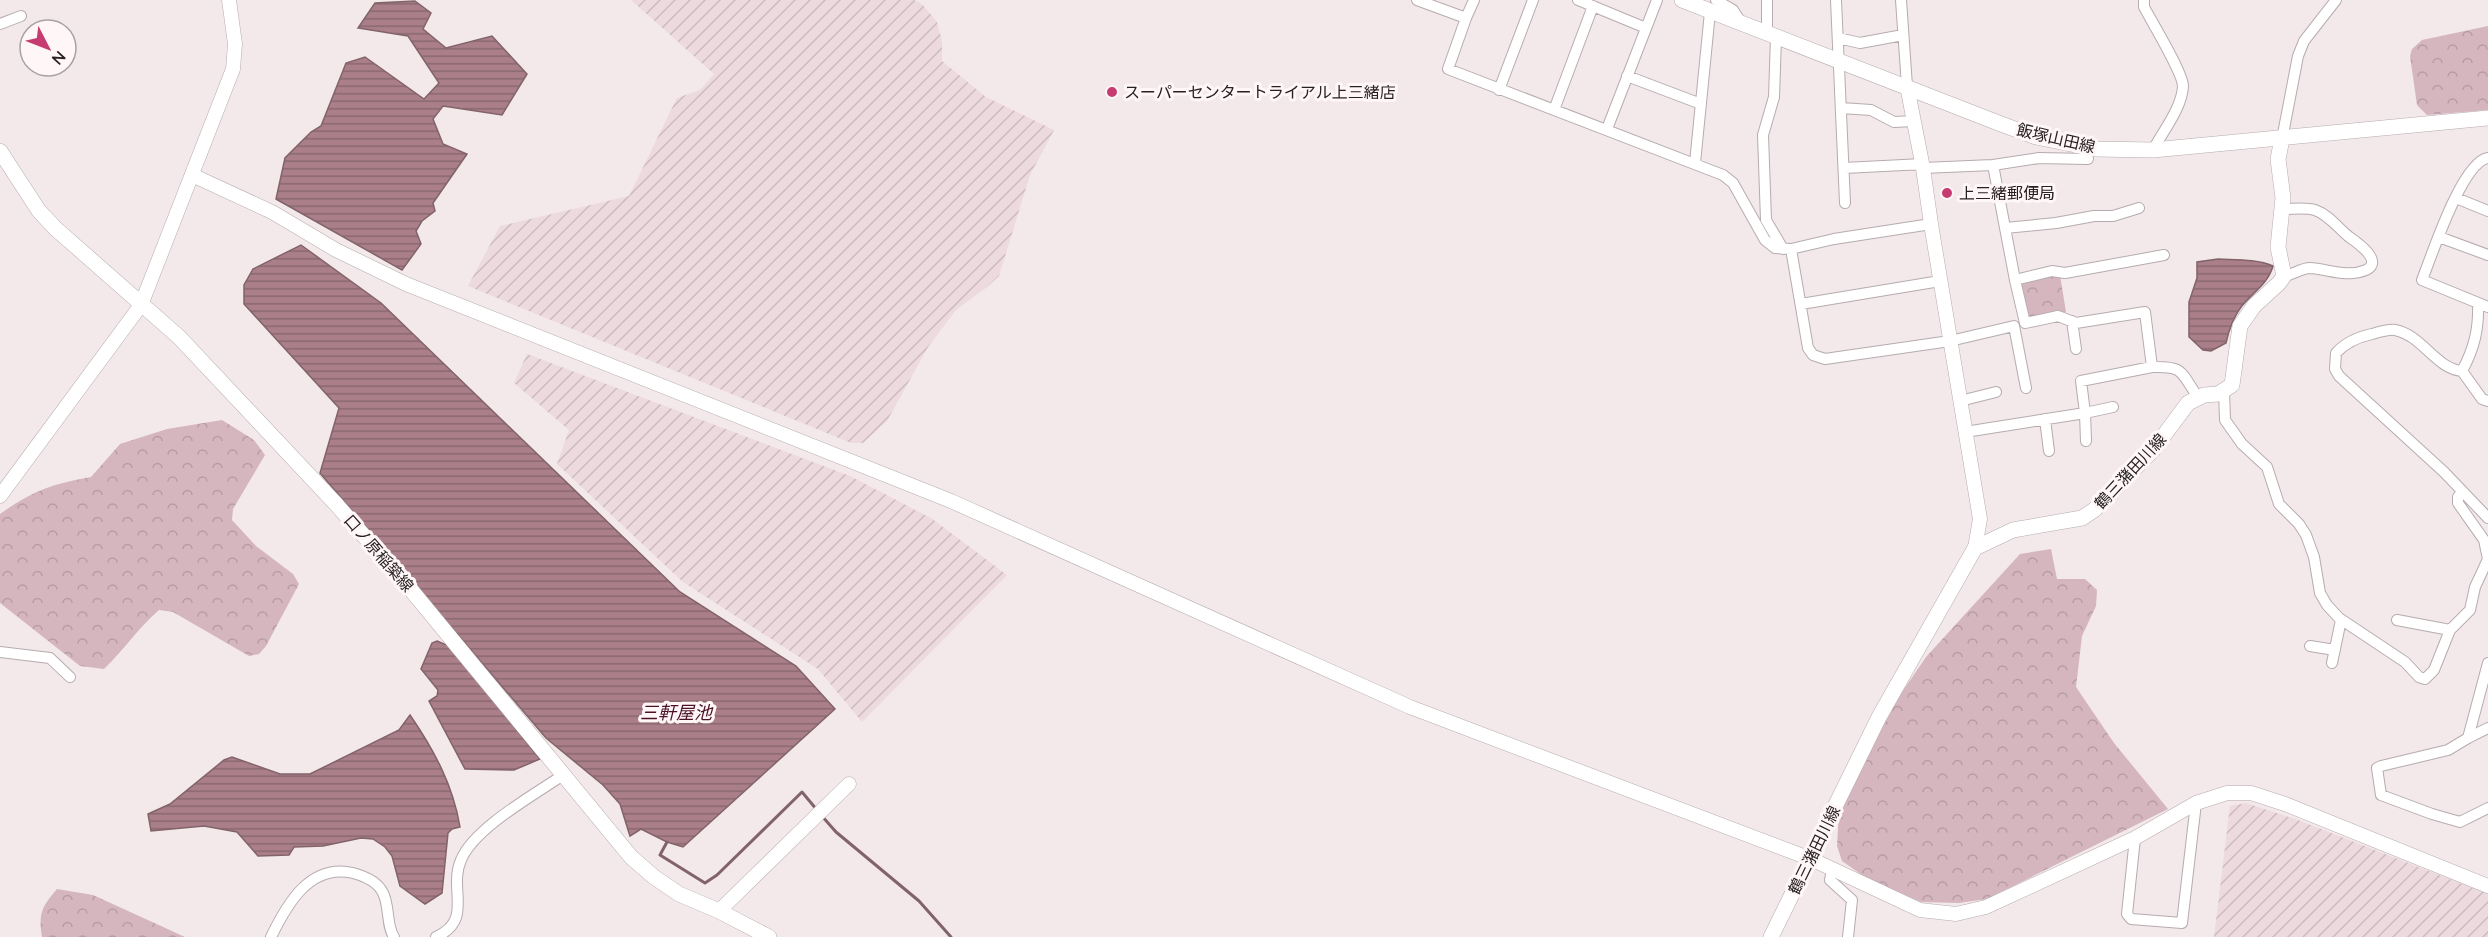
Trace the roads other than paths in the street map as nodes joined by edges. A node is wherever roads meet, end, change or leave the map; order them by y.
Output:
1 (229, 0) edge
2 (1417, 0) edge
3 (1474, 0) edge
4 (1533, 0) edge
5 (1578, 0) edge
6 (1657, 0) edge
7 (1682, 0) edge
8 (1767, 0) edge
9 (1836, 0) edge
10 (1900, 0) edge
11 (2144, 0) edge
12 (2336, 0) edge
13 (1593, 6) junction
14 (1713, 6) edge
15 (21, 16) dead end
16 (1466, 18) junction
17 (0, 24) edge
18 (1646, 28) junction
19 (1771, 35) junction
20 (1903, 35) junction
21 (1838, 38) junction
22 (1838, 61) junction
23 (1627, 76) junction
24 (1907, 86) junction
25 (1499, 90) junction
26 (1701, 104) junction
27 (1841, 108) junction
28 (1554, 110) junction
29 (2488, 118) edge
30 (1914, 121) junction
31 (1607, 129) junction
32 (2282, 139) junction
33 (2153, 150) junction
34 (0, 151) edge
35 (2088, 159) dead end
36 (2488, 159) edge
37 (1695, 163) junction
38 (1994, 165) junction
39 (1923, 166) junction
40 (1844, 168) junction
41 (192, 175) junction
42 (2456, 198) junction
43 (1845, 203) dead end
44 (2139, 208) dead end
45 (2283, 209) junction
46 (2488, 211) edge
47 (1931, 224) junction
48 (2005, 228) junction
49 (2439, 237) junction
50 (1787, 249) junction
51 (2164, 255) dead end
52 (2488, 255) edge
53 (2284, 276) junction
54 (2015, 280) junction
55 (1940, 281) junction
56 (1801, 304) junction
57 (141, 305) junction
58 (2483, 305) edge
59 (2072, 321) junction
60 (1950, 341) junction
61 (2076, 350) dead end
62 (2152, 367) junction
63 (2462, 371) junction
64 (2026, 388) dead end
65 (2224, 391) junction
66 (1996, 392) dead end
67 (2198, 397) junction
68 (1960, 401) junction
69 (2488, 401) edge
70 (2113, 407) dead end
71 (2085, 413) junction
72 (2044, 419) junction
73 (1965, 432) junction
74 (2086, 441) dead end
75 (2049, 451) dead end
76 (2462, 491) junction
77 (0, 496) edge
78 (2488, 516) edge
79 (1976, 548) junction
80 (2341, 620) junction
81 (2397, 620) dead end
82 (2450, 630) junction
83 (2310, 646) dead end
84 (2335, 650) junction
85 (0, 652) edge
86 (2332, 663) dead end
87 (2488, 663) edge
88 (70, 677) dead end
89 (2488, 728) edge
90 (2468, 738) junction
91 (563, 775) junction
92 (849, 784) dead end
93 (2196, 803) junction
94 (2488, 808) edge
95 (2135, 838) junction
96 (1811, 859) junction
97 (1832, 870) junction
98 (2488, 886) edge
99 (719, 911) junction
100 (271, 937) edge
101 (394, 937) edge
102 (436, 937) edge
103 (769, 937) edge
104 (1771, 937) edge
105 (1848, 937) edge

1 - 41 street
2 - 16 street
3 - 16 street
4 - 25 street
5 - 13 street
6 - 18 street
7 - 14 main road, 飯塚山田線
8 - 19 street
9 - 21 street
10 - 20 street
11 - 33 street
12 - 32 street
13 - 18 street
13 - 28 street
14 - 19 main road, 飯塚山田線
14 - 26 street
15 - 17 street
16 - 25 street
18 - 23 street
19 - 22 main road, 飯塚山田線
19 - 50 street
20 - 21 street
20 - 24 street
21 - 22 street
22 - 24 main road, 飯塚山田線
22 - 27 street
23 - 26 street
23 - 31 street
24 - 30 street
24 - 33 main road, 飯塚山田線
25 - 28 street
26 - 37 street
27 - 30 street
27 - 40 street
28 - 31 street
29 - 32 main road, 飯塚山田線
30 - 39 street
31 - 37 street
32 - 33 main road, 飯塚山田線
32 - 45 main road
34 - 57 main road, 口ノ原稲築線
35 - 38 street
36 - 42 street
37 - 50 street
38 - 39 street
38 - 48 street
39 - 40 street
39 - 47 street
40 - 43 street
41 - 57 street
41 - 96 street
42 - 46 street
42 - 49 street
44 - 48 street
45 - 53 main road
45 - 53 street
47 - 50 street
47 - 55 street
48 - 54 street
49 - 52 street
49 - 58 street
50 - 56 street
51 - 54 street
53 - 65 main road
54 - 59 street
55 - 56 street
55 - 60 street
56 - 60 street
57 - 77 street
57 - 91 main road, 口ノ原稲築線
58 - 63 street
59 - 61 street
59 - 62 street
60 - 64 street
60 - 68 street
62 - 67 street
62 - 71 street
63 - 69 street
63 - 76 street
65 - 67 main road
65 - 80 street
66 - 68 street
67 - 79 main road, 鶴三潴田川線
68 - 73 street
70 - 71 street
71 - 72 street
71 - 74 street
72 - 73 street
72 - 75 street
73 - 79 street
76 - 78 street
76 - 82 street
79 - 96 main road, 鶴三潴田川線
80 - 82 street
80 - 84 street
81 - 82 street
83 - 84 street
84 - 86 street
85 - 88 street
87 - 90 street
89 - 90 street
90 - 94 street
91 - 99 main road, 口ノ原稲築線
91 - 102 street
92 - 99 street
93 - 95 street
93 - 95 street
93 - 98 street
95 - 97 street
96 - 97 street
96 - 104 main road, 鶴三潴田川線
97 - 105 street
99 - 103 main road, 口ノ原稲築線
100 - 101 street

